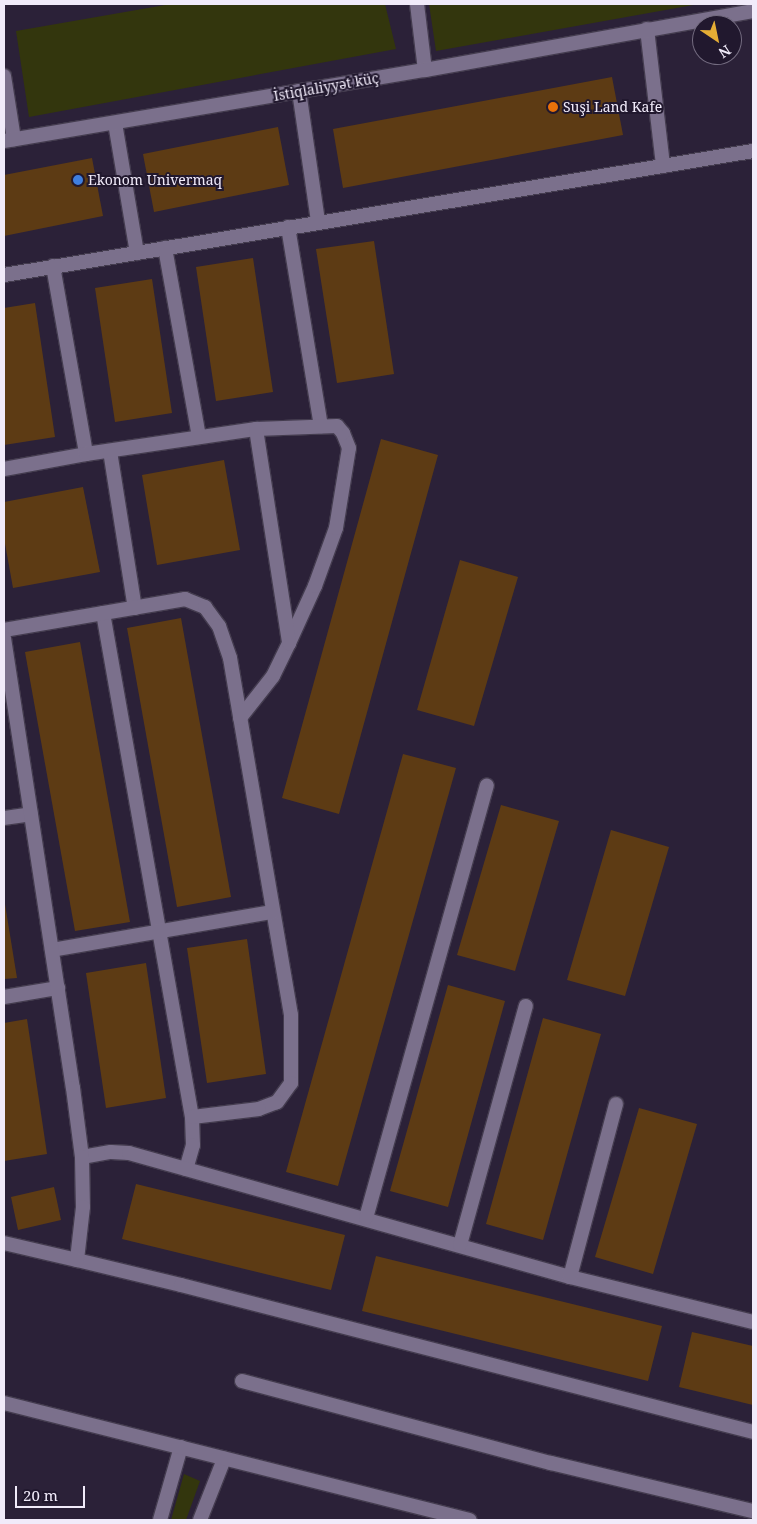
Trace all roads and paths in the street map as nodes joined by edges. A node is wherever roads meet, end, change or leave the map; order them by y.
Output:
1 (416, 4) edge
2 (753, 11) edge
3 (647, 29) junction
4 (425, 70) junction
5 (4, 76) edge
6 (299, 91) junction
7 (115, 123) junction
8 (9, 140) edge
9 (753, 151) edge
10 (663, 166) junction
11 (318, 222) junction
12 (288, 227) junction
13 (165, 248) junction
14 (137, 253) junction
15 (53, 266) junction
16 (4, 275) edge
17 (322, 426) junction
18 (256, 429) junction
19 (199, 436) junction
20 (110, 451) junction
21 (86, 454) junction
22 (4, 469) edge
23 (135, 608) junction
24 (103, 613) junction
25 (4, 630) edge
26 (4, 638) edge
27 (289, 643) junction
28 (240, 718) junction
29 (487, 786) dead end
30 (31, 814) junction
31 (4, 818) edge
32 (273, 912) junction
33 (159, 932) junction
34 (52, 950) junction
35 (58, 988) junction
36 (4, 997) edge
37 (526, 1006) dead end
38 (616, 1104) dead end
39 (192, 1118) junction
40 (82, 1157) junction
41 (186, 1169) junction
42 (366, 1218) junction
43 (4, 1243) edge
44 (460, 1245) junction
45 (77, 1260) junction
46 (570, 1277) junction
47 (753, 1322) edge
48 (242, 1382) dead end
49 (4, 1403) edge
50 (753, 1432) edge
51 (181, 1447) junction
52 (224, 1459) junction
53 (753, 1511) edge
54 (160, 1520) edge
55 (200, 1520) edge
56 (470, 1520) edge

1 - 4 street
2 - 3 street, İstiqlaliyyət küç
3 - 4 street, İstiqlaliyyət küç
3 - 10 street
4 - 6 street, İstiqlaliyyət küç
5 - 8 street
6 - 7 street, İstiqlaliyyət küç
6 - 11 street
7 - 8 street, İstiqlaliyyət küç
7 - 14 street
9 - 10 street
10 - 11 street
11 - 12 street
12 - 13 street
12 - 17 street
13 - 14 street
13 - 19 street
14 - 15 street
15 - 16 street
15 - 21 street
17 - 18 street
17 - 27 street
18 - 19 street
18 - 27 street
19 - 20 street
20 - 21 street
20 - 23 street
21 - 22 street
23 - 24 street
23 - 28 street
24 - 25 street
24 - 33 street
26 - 30 street
27 - 28 street
28 - 32 street
29 - 42 street
30 - 31 street
30 - 34 street
32 - 33 street
32 - 39 street
33 - 34 street
33 - 39 street
34 - 35 street
35 - 36 street
35 - 40 street
37 - 44 street
38 - 46 street
39 - 41 street
40 - 41 street
40 - 45 street
41 - 42 street
42 - 44 street
43 - 45 street
44 - 46 street
45 - 50 street
46 - 47 street
48 - 53 street
49 - 51 street
51 - 52 street
51 - 54 street
52 - 55 street
52 - 56 street

